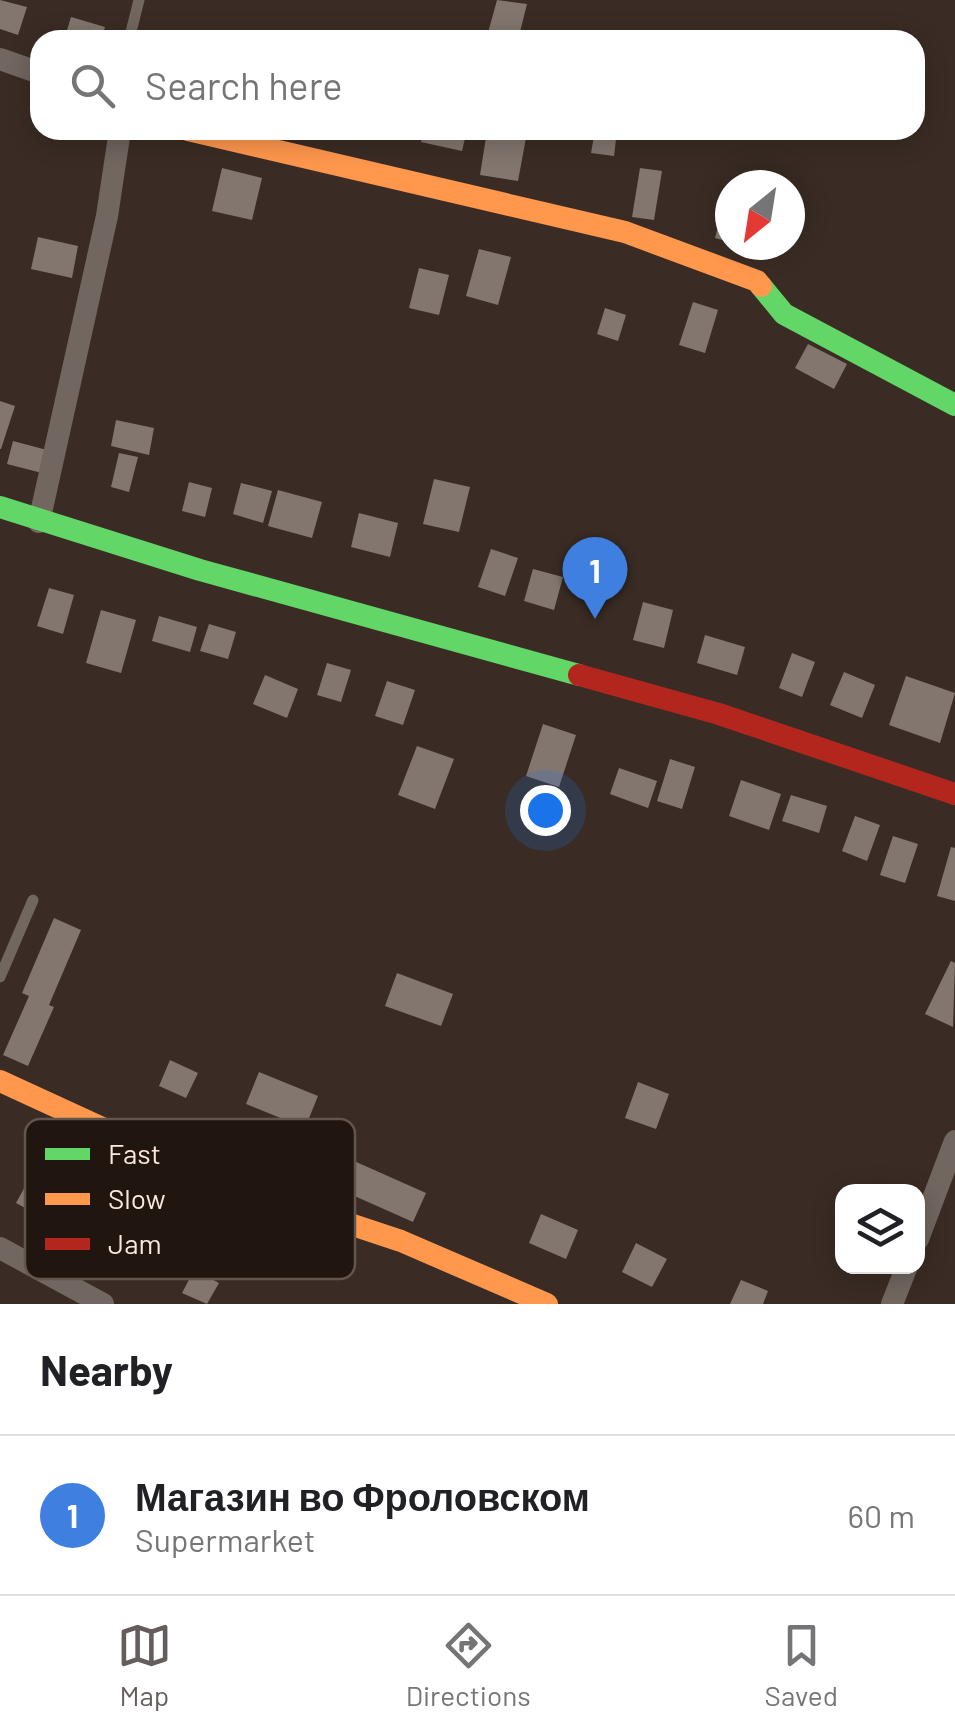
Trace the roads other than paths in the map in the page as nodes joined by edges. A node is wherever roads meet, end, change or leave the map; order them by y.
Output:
1 (139, 0) edge
2 (132, 30) edge
3 (0, 59) edge
4 (30, 70) edge
5 (118, 140) edge
6 (230, 140) edge
7 (955, 406) edge
8 (0, 507) edge
9 (39, 522) junction
10 (955, 794) edge
11 (33, 900) dead end
12 (0, 977) edge
13 (0, 1081) edge
14 (83, 1119) edge
15 (955, 1141) edge
16 (925, 1220) edge
17 (355, 1226) edge
18 (0, 1248) edge
19 (25, 1262) edge
20 (904, 1274) edge
21 (57, 1279) edge
22 (103, 1304) edge
23 (547, 1304) edge
24 (892, 1304) edge

1 - 2 lane
3 - 4 street
5 - 9 street
6 - 7 street
8 - 9 street
9 - 10 street
11 - 12 lane
13 - 14 street
15 - 16 street
17 - 23 street
18 - 19 street
20 - 24 street
21 - 22 street

